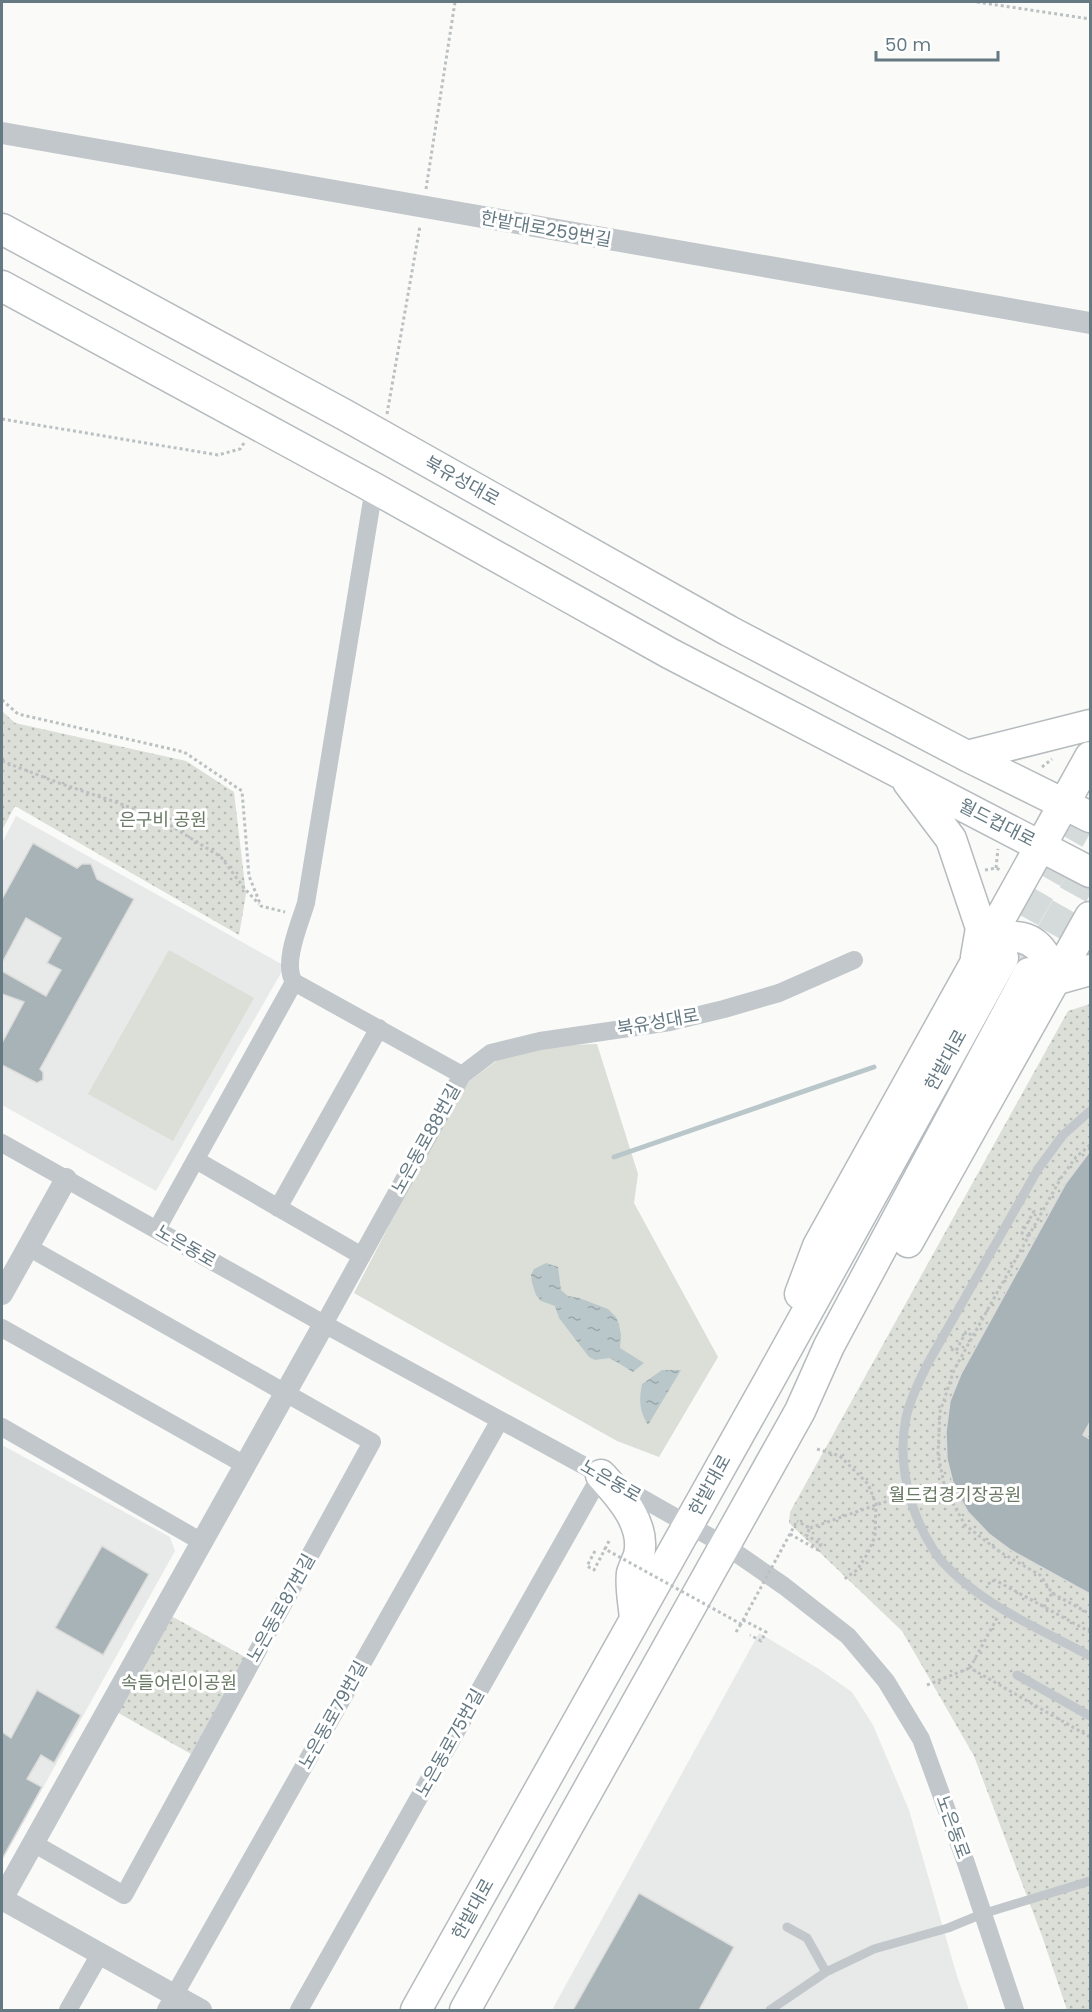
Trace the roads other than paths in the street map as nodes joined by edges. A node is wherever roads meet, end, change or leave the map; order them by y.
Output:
1 (2, 133) edge
2 (2, 229) edge
3 (2, 286) edge
4 (1090, 323) edge
5 (374, 488) junction
6 (1090, 725) edge
7 (967, 756) junction
8 (1090, 757) edge
9 (902, 775) junction
10 (1077, 810) edge
11 (1041, 846) junction
12 (1090, 872) edge
13 (1090, 917) edge
14 (986, 959) junction
15 (854, 960) dead end
16 (1090, 970) edge
17 (1042, 977) junction
18 (294, 982) junction
19 (379, 1028) junction
20 (462, 1075) junction
21 (1090, 1110) edge
22 (2, 1143) edge
23 (196, 1160) junction
24 (66, 1179) junction
25 (278, 1208) junction
26 (157, 1229) junction
27 (28, 1247) junction
28 (362, 1256) junction
29 (2, 1294) edge
30 (324, 1324) junction
31 (2, 1328) edge
32 (285, 1393) junction
33 (500, 1420) junction
34 (2, 1427) edge
35 (245, 1466) junction
36 (601, 1474) junction
37 (688, 1525) junction
38 (202, 1542) junction
39 (726, 1546) junction
40 (635, 1619) junction
41 (1090, 1656) edge
42 (1017, 1675) dead end
43 (1090, 1716) edge
44 (33, 1842) junction
45 (1090, 1881) edge
46 (2, 1899) edge
47 (982, 1914) junction
48 (787, 1927) dead end
49 (100, 1954) junction
50 (826, 1972) junction
51 (170, 2003) edge
52 (68, 2010) edge
53 (201, 2010) edge
54 (300, 2010) edge
55 (416, 2010) edge
56 (465, 2010) edge
57 (770, 2010) edge
58 (1015, 2010) edge

1 - 4 street, 한밭대로259번길
2 - 7 main road, 북유성대로
3 - 5 main road
5 - 9 main road
5 - 18 street
6 - 7 main road
7 - 10 main road
8 - 10 main road, 한밭대로
9 - 11 main road, 월드컵대로
9 - 14 main road
10 - 11 main road, 한밭대로
11 - 12 main road, 월드컵대로
11 - 14 main road, 한밭대로
13 - 17 main road, 한밭대로
14 - 17 main road
14 - 37 main road, 한밭대로
15 - 20 street, 북유성대로
16 - 17 main road
17 - 39 main road, 한밭대로
18 - 19 street, 노은동로88번길
18 - 23 street
19 - 20 street, 노은동로88번길
19 - 25 street
20 - 28 street, 노은동로88번길
21 - 41 lane
22 - 24 street, 노은동로
23 - 25 street
23 - 26 street
24 - 26 street, 노은동로
24 - 27 street
25 - 28 street
26 - 30 street, 노은동로
27 - 29 street
27 - 32 street, 노은동로87번길
28 - 30 street, 노은동로88번길
30 - 32 street
30 - 33 street, 노은동로
31 - 35 street
32 - 35 street
32 - 44 street, 노은동로87번길
33 - 36 street, 노은동로
33 - 51 street, 노은동로79번길
34 - 38 street
35 - 38 street
36 - 37 street, 노은동로
36 - 40 main road
36 - 54 street, 노은동로75번길
37 - 39 street, 노은동로
37 - 40 main road, 한밭대로
38 - 44 street
39 - 47 street, 노은동로
39 - 56 main road, 한밭대로
40 - 55 main road, 한밭대로
42 - 43 lane
44 - 46 street
45 - 47 lane
46 - 49 street
47 - 50 lane
47 - 58 street, 노은동로
48 - 50 lane
49 - 51 street
49 - 52 street
50 - 57 lane
51 - 53 street

